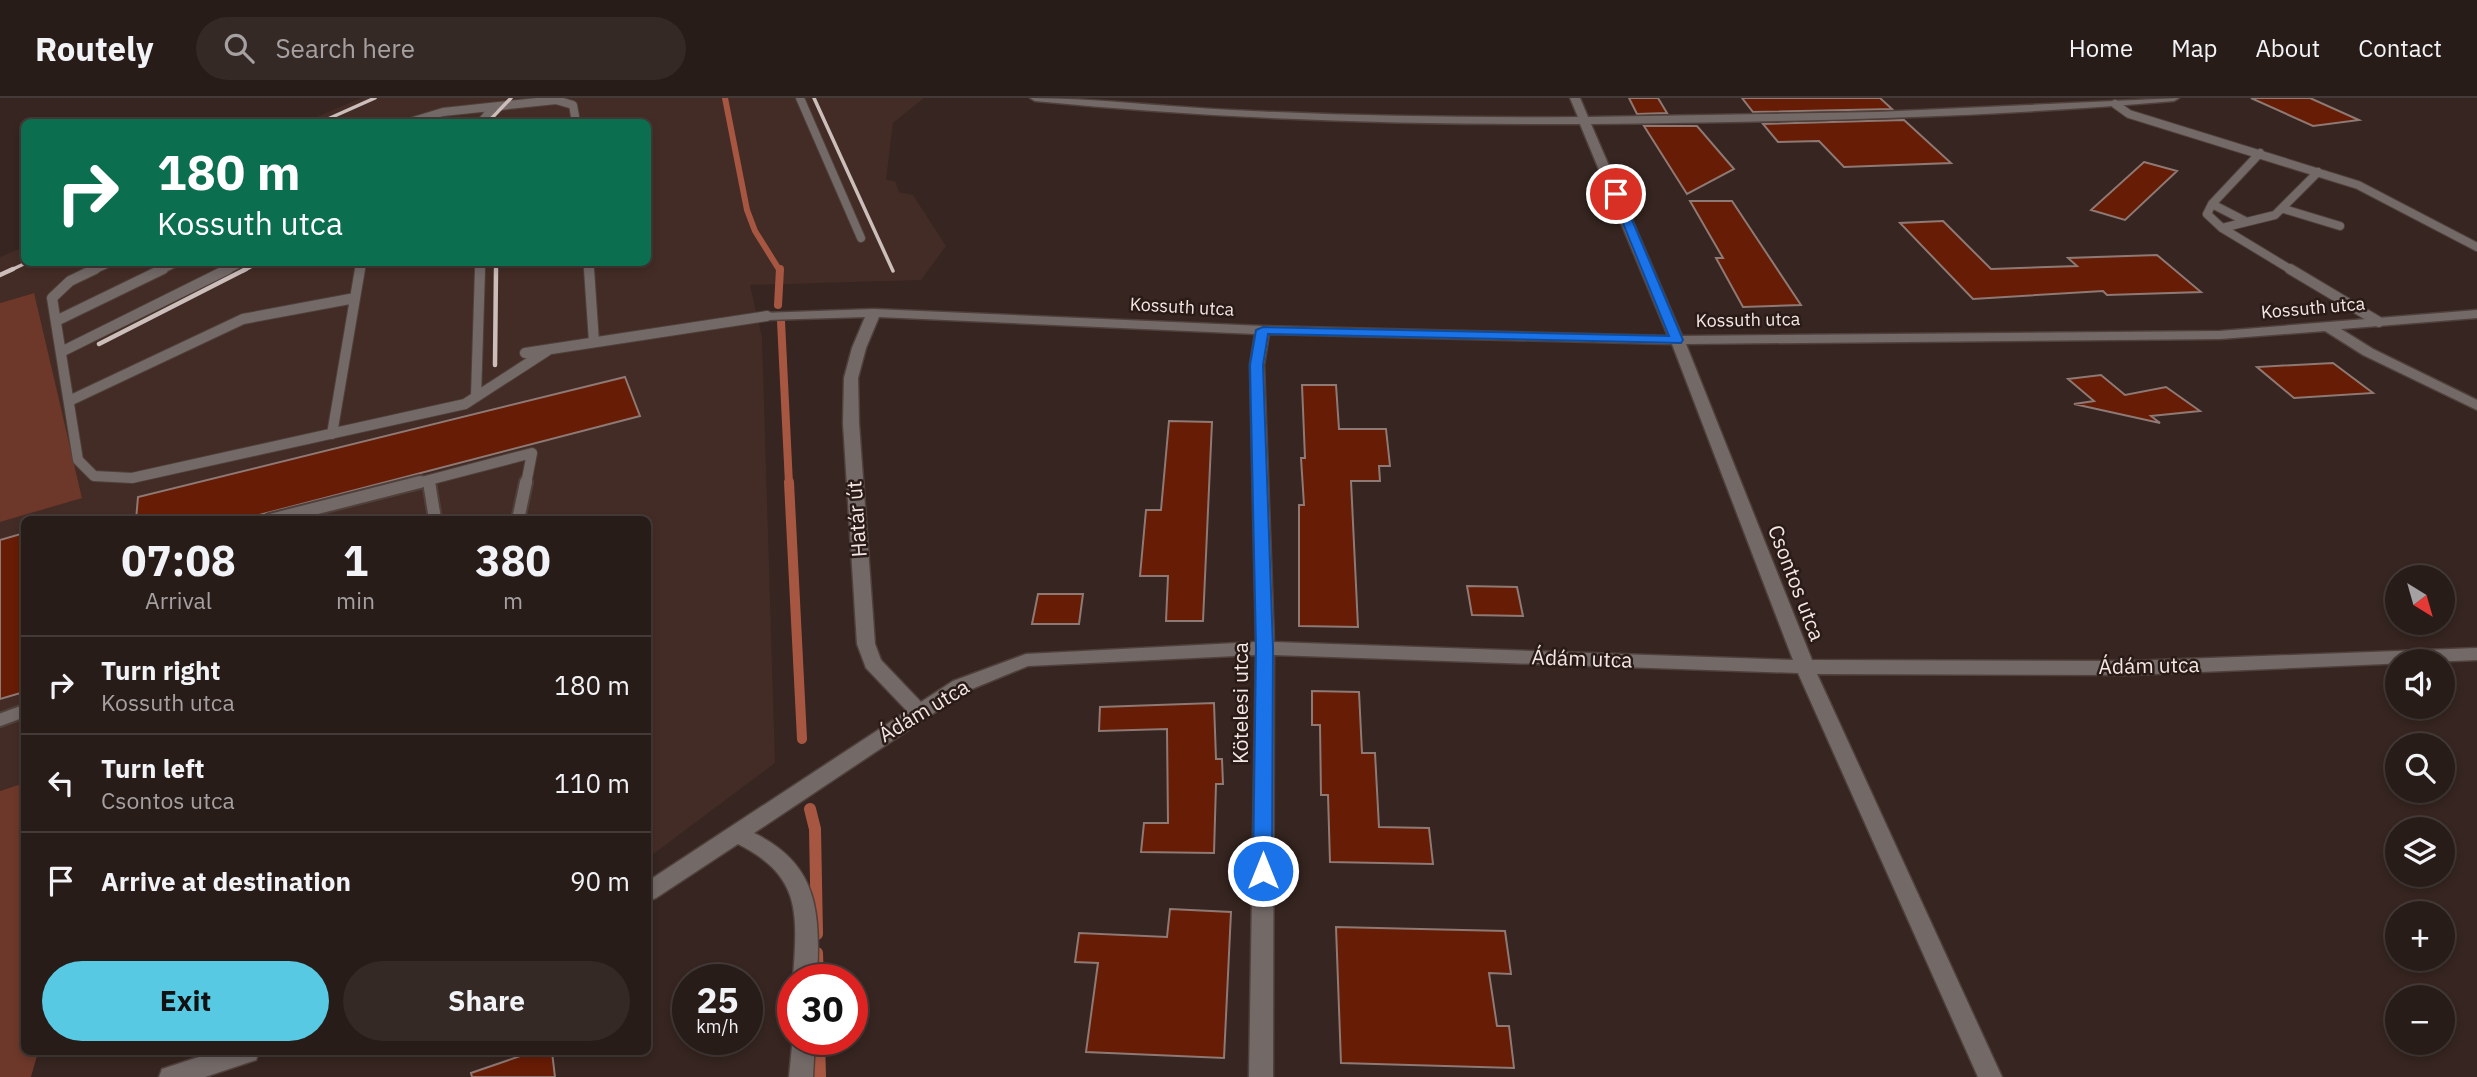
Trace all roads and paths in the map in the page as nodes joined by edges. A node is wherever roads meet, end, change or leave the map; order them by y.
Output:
1 (800, 98) edge
2 (1035, 98) edge
3 (1575, 98) edge
4 (2174, 98) edge
5 (540, 100) edge
6 (2115, 104) junction
7 (494, 107) junction
8 (419, 119) edge
9 (484, 119) edge
10 (576, 119) edge
11 (1586, 121) junction
12 (2260, 153) junction
13 (2318, 173) junction
14 (2212, 204) junction
15 (2284, 209) junction
16 (2245, 221) junction
17 (2340, 226) dead end
18 (2222, 228) junction
19 (861, 238) dead end
20 (2477, 247) edge
21 (103, 266) edge
22 (169, 266) edge
23 (234, 266) edge
24 (360, 266) edge
25 (480, 266) edge
26 (588, 266) edge
27 (355, 298) junction
28 (874, 313) junction
29 (2477, 314) edge
30 (767, 316) joint
31 (56, 321) junction
32 (2379, 322) junction
33 (2327, 326) junction
34 (1263, 330) junction
35 (1677, 340) junction
36 (594, 342) junction
37 (550, 349) junction
38 (61, 352) junction
39 (525, 353) dead end
40 (476, 397) junction
41 (69, 401) junction
42 (2477, 406) edge
43 (332, 434) junction
44 (429, 480) junction
45 (286, 516) edge
46 (435, 516) edge
47 (519, 516) edge
48 (1265, 648) junction
49 (2477, 654) edge
50 (1805, 667) junction
51 (918, 711) junction
52 (21, 712) edge
53 (0, 720) edge
54 (738, 834) junction
55 (651, 890) edge
56 (806, 964) edge
57 (238, 1055) edge
58 (803, 1055) edge
59 (171, 1077) edge
60 (802, 1077) edge
61 (1261, 1077) edge
62 (1990, 1077) edge

1 - 19 lane
2 - 11 street
3 - 11 street, Csontos utca
4 - 6 street
5 - 7 lane
5 - 10 lane
6 - 11 street
6 - 12 lane
7 - 8 lane
7 - 9 lane
11 - 35 street, Csontos utca
12 - 13 lane
12 - 14 lane
13 - 15 lane
13 - 20 lane
14 - 16 lane
14 - 18 lane
15 - 16 lane
15 - 17 lane
16 - 18 lane
18 - 32 lane
21 - 31 lane
22 - 31 lane
23 - 38 lane
24 - 27 lane
25 - 40 lane
26 - 36 lane
27 - 41 lane
27 - 43 lane
28 - 30 street, Kossuth utca
28 - 34 street, Kossuth utca
28 - 51 street, Határ út
29 - 32 street, Kossuth utca
30 - 36 lane
31 - 38 lane
32 - 33 street, Kossuth utca
33 - 35 street, Kossuth utca
33 - 42 street
34 - 35 street, Kossuth utca
34 - 48 street, Kötelesi utca
35 - 50 street, Csontos utca
36 - 37 lane
37 - 39 lane
37 - 40 lane
38 - 41 lane
40 - 43 lane
41 - 43 lane
44 - 45 lane
44 - 46 lane
44 - 47 lane
48 - 50 street, Ádám utca
48 - 51 street, Ádám utca
48 - 61 street, Kötelesi utca
49 - 50 street, Ádám utca
50 - 62 street, Csontos utca
51 - 54 street, Ádám utca
52 - 53 lane
54 - 55 street, Ádám utca
54 - 56 street
57 - 59 street
58 - 60 street

